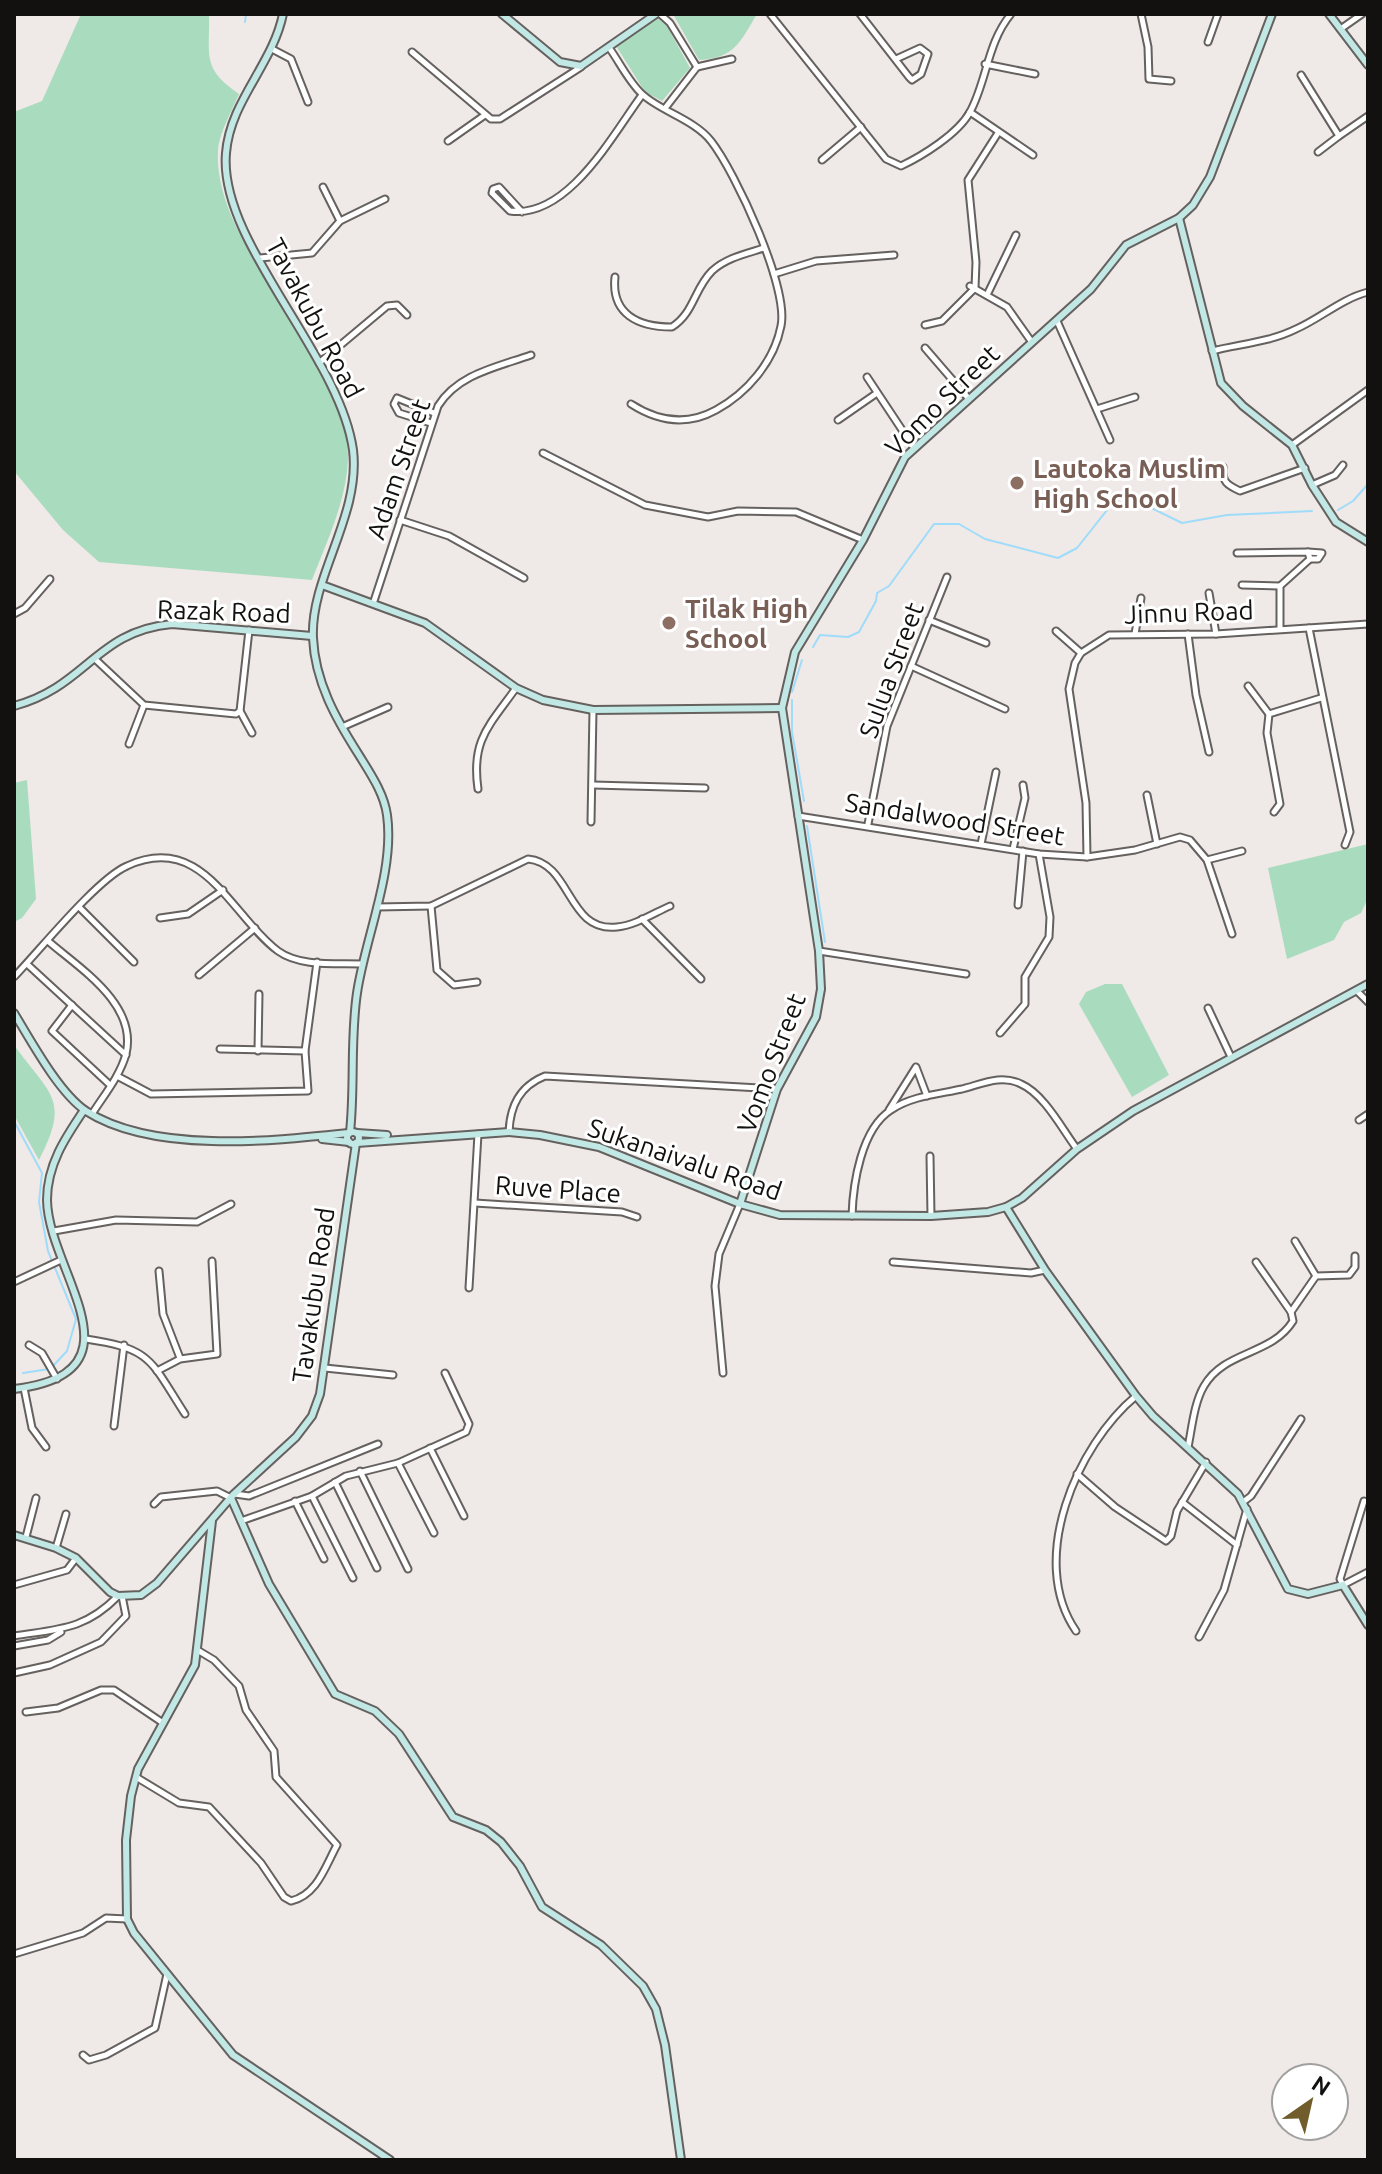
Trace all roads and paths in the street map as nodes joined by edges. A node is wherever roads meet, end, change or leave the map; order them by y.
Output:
1 (283, 14) edge
2 (502, 14) edge
3 (658, 14) edge
4 (770, 14) edge
5 (860, 14) edge
6 (1011, 14) edge
7 (1141, 14) edge
8 (1218, 14) edge
9 (1272, 14) edge
10 (1329, 14) edge
11 (1362, 14) edge
12 (1342, 28) junction
13 (1208, 42) dead end
14 (272, 49) junction
15 (610, 49) junction
16 (412, 52) dead end
17 (732, 59) dead end
18 (896, 59) junction
19 (985, 64) junction
20 (1368, 65) edge
21 (581, 66) junction
22 (697, 67) junction
23 (1035, 74) dead end
24 (1301, 75) dead end
25 (1171, 81) dead end
26 (642, 95) junction
27 (308, 102) dead end
28 (666, 107) junction
29 (970, 112) junction
30 (485, 115) junction
31 (1368, 116) edge
32 (861, 127) junction
33 (998, 133) junction
34 (1339, 136) junction
35 (448, 141) dead end
36 (1318, 152) dead end
37 (1033, 155) dead end
38 (822, 160) dead end
39 (323, 187) dead end
40 (385, 199) dead end
41 (522, 212) junction
42 (1179, 218) junction
43 (340, 221) junction
44 (1016, 235) dead end
45 (764, 248) junction
46 (894, 255) dead end
47 (260, 258) junction
48 (773, 274) junction
49 (615, 277) dead end
50 (972, 287) junction
51 (1368, 292) edge
52 (987, 295) junction
53 (407, 315) dead end
54 (1057, 321) junction
55 (925, 325) dead end
56 (1031, 341) junction
57 (925, 348) dead end
58 (1212, 351) junction
59 (531, 355) dead end
60 (319, 363) junction
61 (867, 377) dead end
62 (1368, 390) edge
63 (877, 393) junction
64 (1135, 397) dead end
65 (969, 399) junction
66 (631, 404) dead end
67 (1097, 409) junction
68 (434, 413) junction
69 (838, 420) dead end
70 (431, 423) junction
71 (1110, 440) dead end
72 (1292, 445) junction
73 (914, 448) junction
74 (543, 453) dead end
75 (1343, 465) dead end
76 (1223, 467) dead end
77 (1305, 468) junction
78 (1312, 485) junction
79 (400, 520) junction
80 (863, 540) junction
81 (1368, 542) edge
82 (1237, 553) dead end
83 (947, 577) dead end
84 (524, 578) dead end
85 (50, 579) dead end
86 (322, 585) junction
87 (1242, 585) dead end
88 (1280, 586) junction
89 (1209, 593) dead end
90 (1141, 598) dead end
91 (374, 601) junction
92 (14, 614) edge
93 (929, 620) junction
94 (1368, 624) edge
95 (1309, 628) junction
96 (249, 629) junction
97 (1280, 629) junction
98 (1056, 631) dead end
99 (1135, 634) junction
100 (1188, 634) junction
101 (1216, 634) junction
102 (312, 636) junction
103 (986, 643) dead end
104 (1081, 653) junction
105 (95, 659) junction
106 (911, 666) junction
107 (1248, 686) dead end
108 (516, 688) junction
109 (1321, 698) junction
110 (144, 705) junction
111 (14, 706) edge
112 (388, 707) dead end
113 (782, 708) junction
114 (1005, 709) dead end
115 (593, 710) junction
116 (240, 711) junction
117 (1269, 714) junction
118 (342, 727) junction
119 (252, 733) dead end
120 (129, 744) dead end
121 (1209, 752) dead end
122 (996, 772) dead end
123 (593, 785) junction
124 (1023, 785) dead end
125 (705, 788) dead end
126 (478, 789) dead end
127 (1147, 795) dead end
128 (1274, 812) dead end
129 (798, 816) junction
130 (591, 822) dead end
131 (868, 824) junction
132 (981, 844) junction
133 (1157, 844) junction
134 (1345, 845) dead end
135 (1013, 849) junction
136 (1023, 851) junction
137 (1242, 851) dead end
138 (1039, 854) junction
139 (1087, 857) junction
140 (1207, 860) junction
141 (223, 890) junction
142 (1018, 905) dead end
143 (431, 906) junction
144 (670, 906) dead end
145 (377, 907) junction
146 (80, 908) junction
147 (160, 918) dead end
148 (642, 919) junction
149 (255, 928) junction
150 (1232, 934) dead end
151 (48, 941) junction
152 (819, 951) junction
153 (134, 962) dead end
154 (317, 962) junction
155 (27, 964) junction
156 (362, 964) junction
157 (966, 974) dead end
158 (199, 975) dead end
159 (14, 977) edge
160 (701, 979) dead end
161 (477, 982) dead end
162 (1368, 984) edge
163 (1358, 992) junction
164 (259, 994) dead end
165 (1368, 1002) edge
166 (72, 1005) junction
167 (1208, 1008) dead end
168 (14, 1015) edge
169 (1000, 1033) dead end
170 (220, 1049) dead end
171 (258, 1051) junction
172 (305, 1051) junction
173 (126, 1055) junction
174 (1231, 1057) junction
175 (117, 1076) junction
176 (110, 1085) junction
177 (777, 1089) junction
178 (927, 1096) junction
179 (84, 1110) junction
180 (888, 1111) junction
181 (92, 1114) junction
182 (1368, 1114) edge
183 (1359, 1120) dead end
184 (353, 1132) junction
185 (509, 1132) junction
186 (478, 1134) junction
187 (403, 1137) junction
188 (319, 1138) junction
189 (353, 1143) junction
190 (1077, 1149) junction
191 (930, 1156) dead end
192 (475, 1203) junction
193 (231, 1204) dead end
194 (740, 1204) junction
195 (1006, 1207) junction
196 (852, 1216) junction
197 (931, 1216) junction
198 (637, 1217) dead end
199 (54, 1231) junction
200 (1295, 1241) dead end
201 (1355, 1256) dead end
202 (212, 1261) dead end
203 (893, 1262) dead end
204 (1256, 1262) dead end
205 (55, 1263) junction
206 (1045, 1270) junction
207 (159, 1271) dead end
208 (1316, 1276) junction
209 (14, 1282) edge
210 (469, 1288) dead end
211 (1291, 1312) junction
212 (86, 1339) junction
213 (29, 1345) dead end
214 (124, 1345) junction
215 (180, 1359) junction
216 (325, 1368) junction
217 (157, 1371) junction
218 (445, 1373) dead end
219 (723, 1373) dead end
220 (393, 1375) dead end
221 (57, 1379) junction
222 (24, 1388) junction
223 (14, 1389) edge
224 (1136, 1396) junction
225 (185, 1414) dead end
226 (1301, 1419) dead end
227 (114, 1426) dead end
228 (378, 1444) dead end
229 (46, 1447) dead end
230 (1188, 1447) junction
231 (430, 1448) junction
232 (1206, 1462) junction
233 (398, 1463) junction
234 (360, 1471) junction
235 (1076, 1474) junction
236 (335, 1482) junction
237 (233, 1496) junction
238 (312, 1496) junction
239 (36, 1498) dead end
240 (295, 1501) junction
241 (1364, 1501) dead end
242 (1182, 1502) junction
243 (154, 1504) dead end
244 (1245, 1505) junction
245 (66, 1514) dead end
246 (464, 1516) dead end
247 (212, 1521) junction
248 (241, 1521) junction
249 (434, 1533) dead end
250 (14, 1535) edge
251 (26, 1537) junction
252 (1237, 1545) junction
253 (56, 1548) junction
254 (76, 1558) junction
255 (324, 1559) dead end
256 (377, 1568) dead end
257 (408, 1569) dead end
258 (1368, 1572) edge
259 (353, 1578) dead end
260 (14, 1585) edge
261 (1343, 1585) junction
262 (120, 1596) junction
263 (1368, 1625) edge
264 (62, 1631) junction
265 (1076, 1631) dead end
266 (14, 1636) edge
267 (1199, 1637) dead end
268 (14, 1646) edge
269 (199, 1651) junction
270 (14, 1673) edge
271 (26, 1712) dead end
272 (163, 1723) junction
273 (136, 1777) junction
274 (127, 1919) junction
275 (14, 1954) edge
276 (167, 1974) junction
277 (83, 2055) dead end
278 (390, 2160) edge
279 (681, 2160) edge

1 - 14 main road, Tavakubu Road
2 - 21 main road
3 - 15 main road
3 - 22 street
4 - 32 street
5 - 18 street
6 - 19 street
7 - 25 street
8 - 13 street
9 - 42 main road, Vomo Street
10 - 12 main road
11 - 12 street
12 - 20 main road
14 - 27 street
14 - 47 main road, Tavakubu Road
15 - 21 main road
15 - 26 street
16 - 30 street
17 - 22 street
18 - 18 street
19 - 23 street
19 - 29 street
21 - 30 street
22 - 28 street
24 - 34 street
26 - 28 street
26 - 41 street
28 - 45 street
29 - 32 street
29 - 33 street
30 - 35 street
31 - 34 street
32 - 38 street
33 - 37 street
33 - 50 street
34 - 36 street
39 - 43 street
40 - 43 street
41 - 41 street
42 - 54 main road, Vomo Street
42 - 58 main road
43 - 47 street
44 - 52 street
45 - 48 street
45 - 49 street
46 - 48 street
47 - 60 main road, Tavakubu Road
48 - 66 street
50 - 52 street
50 - 55 street
51 - 58 street
52 - 56 street
53 - 60 street
54 - 56 main road, Vomo Street
54 - 67 street
56 - 65 main road, Vomo Street
57 - 65 street
58 - 72 main road
59 - 68 street, Adam Street
60 - 86 main road, Tavakubu Road
61 - 63 street
62 - 72 street
63 - 69 street
63 - 73 street
64 - 67 street
65 - 73 main road, Vomo Street
67 - 71 street
68 - 70 street, Adam Street
68 - 70 street
70 - 79 street, Adam Street
72 - 77 main road
73 - 80 main road, Vomo Street
74 - 80 street
75 - 78 street
76 - 77 street
77 - 78 main road
78 - 81 main road
79 - 84 street
79 - 91 street, Adam Street
80 - 113 main road, Vomo Street
82 - 88 street
83 - 93 street, Sulua Street
85 - 92 street
86 - 91 main road
86 - 102 main road, Tavakubu Road
87 - 88 street
88 - 97 street
89 - 101 street
90 - 99 street
91 - 108 main road
93 - 103 street
93 - 106 street, Sulua Street
94 - 95 street, Jinnu Road
95 - 97 street, Jinnu Road
95 - 109 street
96 - 102 main road, Razak Road
96 - 105 main road, Razak Road
96 - 116 street
97 - 101 street, Jinnu Road
98 - 104 street
99 - 100 street, Jinnu Road
99 - 104 street, Jinnu Road
100 - 101 street, Jinnu Road
100 - 121 street
102 - 118 main road, Tavakubu Road
104 - 139 street
105 - 110 street
105 - 111 main road, Razak Road
106 - 114 street
106 - 131 street, Sulua Street
107 - 117 street
108 - 115 main road
108 - 126 street
109 - 117 street
109 - 134 street
110 - 116 street
110 - 120 street
112 - 118 street
113 - 115 main road
113 - 129 main road, Vomo Street
115 - 123 street
116 - 119 street
117 - 128 street
118 - 145 main road, Tavakubu Road
122 - 132 street
123 - 125 street
123 - 130 street
124 - 135 street
127 - 133 street
129 - 131 street, Sandalwood Street
129 - 152 main road, Vomo Street
131 - 132 street, Sandalwood Street
132 - 135 street, Sandalwood Street
133 - 139 street, Sandalwood Street
133 - 140 street, Sandalwood Street
135 - 136 street, Sandalwood Street
136 - 138 street, Sandalwood Street
136 - 142 street
137 - 140 street
138 - 139 street, Sandalwood Street
138 - 169 street
140 - 150 street
141 - 146 street
141 - 147 street
141 - 149 street
143 - 145 street
143 - 148 street
143 - 161 street
144 - 148 street
145 - 156 main road, Tavakubu Road
146 - 151 street
146 - 153 street
148 - 160 street
149 - 154 street
149 - 158 street
151 - 155 street
151 - 173 street
152 - 157 street
152 - 177 main road, Vomo Street
154 - 156 street
154 - 172 street
155 - 159 street
155 - 166 street
156 - 184 main road, Tavakubu Road
162 - 163 main road, Sukanaivalu Road
163 - 165 street
163 - 174 main road, Sukanaivalu Road
164 - 171 street
166 - 173 street
166 - 176 street
167 - 174 street
168 - 179 main road, Sukanaivalu Road
170 - 171 street
171 - 172 street
172 - 175 street
173 - 175 street
174 - 190 main road, Sukanaivalu Road
175 - 176 street
176 - 181 street
177 - 185 street
177 - 194 main road, Vomo Street
178 - 180 street
178 - 180 street
178 - 190 street
179 - 181 main road, Sukanaivalu Road
179 - 199 main road
180 - 196 street
181 - 188 main road, Sukanaivalu Road
182 - 183 street
184 - 187 main road, Sukanaivalu Road
184 - 188 main road, Sukanaivalu Road
184 - 189 main road
184 - 189 main road
185 - 186 main road, Sukanaivalu Road
185 - 194 main road, Sukanaivalu Road
186 - 187 main road, Sukanaivalu Road
186 - 192 street
187 - 189 main road, Sukanaivalu Road
188 - 189 main road, Sukanaivalu Road
189 - 216 main road, Tavakubu Road
190 - 195 main road, Sukanaivalu Road
191 - 197 street
192 - 198 street, Ruve Place
192 - 210 street
193 - 199 street
194 - 196 main road, Sukanaivalu Road
194 - 219 street
195 - 197 main road, Sukanaivalu Road
195 - 206 main road
196 - 197 main road, Sukanaivalu Road
199 - 205 main road
200 - 208 street
201 - 208 street
202 - 215 street
203 - 206 street
204 - 211 street
205 - 209 street
205 - 212 main road
206 - 224 main road
207 - 215 street
208 - 211 street
211 - 230 street
212 - 214 street
212 - 221 main road
213 - 221 street
214 - 217 street
214 - 227 street
215 - 217 street
216 - 220 street
216 - 237 main road, Tavakubu Road
217 - 225 street
218 - 231 street
221 - 222 main road
222 - 223 main road
222 - 229 street
224 - 230 main road
224 - 235 street
226 - 244 street
228 - 237 street
230 - 232 main road
231 - 233 street
231 - 246 street
232 - 242 street
232 - 244 main road
233 - 234 street
233 - 249 street
234 - 236 street
234 - 257 street
235 - 242 street
235 - 265 street
236 - 238 street
236 - 256 street
237 - 243 street
237 - 247 main road, Tavakubu Road
237 - 248 main road
238 - 240 street
238 - 259 street
239 - 251 street
240 - 248 street
240 - 255 street
241 - 261 street
242 - 252 street
244 - 252 street
244 - 261 main road
245 - 253 street
247 - 262 main road, Tavakubu Road
247 - 269 main road
248 - 279 main road
250 - 251 main road
251 - 253 main road
252 - 267 street
253 - 254 main road
254 - 260 street
254 - 262 main road
258 - 261 street
261 - 263 main road
262 - 264 street
262 - 270 street
264 - 266 street
264 - 268 street
269 - 272 main road
269 - 273 street
271 - 272 street
272 - 273 main road
273 - 274 main road
274 - 275 street
274 - 276 main road
276 - 277 street
276 - 278 main road

